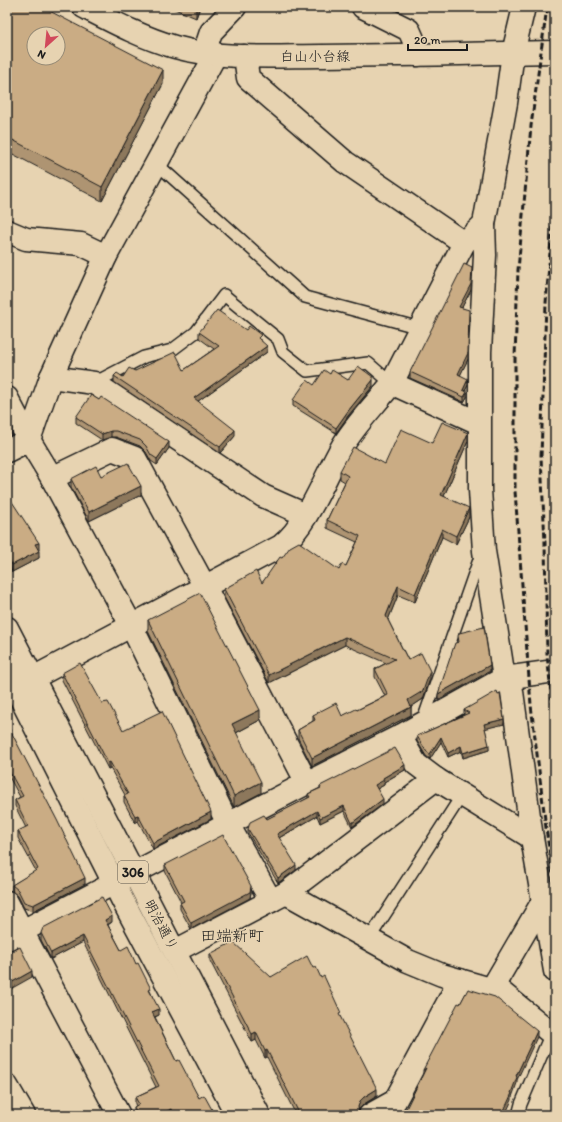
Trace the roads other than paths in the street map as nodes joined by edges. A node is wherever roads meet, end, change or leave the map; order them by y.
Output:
1 (84, 7) edge
2 (235, 7) edge
3 (524, 7) edge
4 (373, 9) edge
5 (555, 52) edge
6 (513, 53) junction
7 (210, 54) junction
8 (417, 55) junction
9 (245, 56) junction
10 (157, 164) junction
11 (484, 224) junction
12 (7, 231) edge
13 (464, 243) junction
14 (106, 256) junction
15 (420, 328) junction
16 (51, 377) junction
17 (94, 383) junction
18 (391, 383) junction
19 (7, 398) edge
20 (479, 423) junction
21 (29, 440) junction
22 (7, 451) edge
23 (52, 478) junction
24 (306, 515) junction
25 (484, 545) junction
26 (204, 587) junction
27 (131, 625) junction
28 (7, 628) edge
29 (555, 671) edge
30 (8, 673) edge
31 (507, 677) junction
32 (32, 678) junction
33 (422, 723) junction
34 (400, 736) junction
35 (436, 779) junction
36 (307, 783) junction
37 (462, 795) junction
38 (228, 824) junction
39 (532, 838) junction
40 (133, 873) junction
41 (114, 884) junction
42 (279, 897) junction
43 (543, 900) junction
44 (7, 902) edge
45 (15, 935) edge
46 (370, 939) junction
47 (175, 951) junction
48 (555, 971) edge
49 (460, 980) junction
50 (491, 990) junction
51 (553, 1032) edge
52 (7, 1086) edge
53 (373, 1114) edge
54 (24, 1115) edge
55 (119, 1115) edge
56 (237, 1115) edge
57 (259, 1115) edge
58 (518, 1115) edge

1 - 7 street, 白山小台線
2 - 7 street
3 - 6 street
4 - 8 street
5 - 6 street, 白山小台線
6 - 8 street, 白山小台線
6 - 11 street
7 - 9 street, 白山小台線
7 - 10 street
8 - 9 street, 白山小台線
9 - 13 street
10 - 14 street
10 - 15 lane
11 - 13 street
11 - 20 street
12 - 14 street
13 - 15 street
14 - 16 street
15 - 18 street
16 - 17 street
16 - 21 street
17 - 18 lane
17 - 24 street
18 - 20 street
18 - 24 street
19 - 21 street
20 - 25 street
21 - 22 street
21 - 23 street
23 - 26 street
23 - 27 street
24 - 26 street
25 - 31 street
25 - 33 lane
26 - 27 street
26 - 36 street
27 - 32 street
27 - 38 street
28 - 32 street, 明治通り / 306
29 - 31 street
30 - 41 street, 明治通り / 306
31 - 33 street
31 - 39 street
32 - 40 street, 明治通り / 306
33 - 34 street
34 - 35 street
34 - 36 street
35 - 37 street
35 - 42 street
36 - 38 street
37 - 39 street
37 - 46 lane
38 - 40 street
38 - 42 street
39 - 43 street
40 - 41 street
40 - 47 street, 明治通り / 306
41 - 45 street
41 - 56 street, 明治通り / 306
42 - 46 street
42 - 47 street
43 - 48 street
43 - 50 street
44 - 45 street
45 - 55 street
46 - 49 street
47 - 57 street, 明治通り / 306
49 - 50 street
49 - 53 street
50 - 51 street
51 - 58 lane
52 - 54 street

